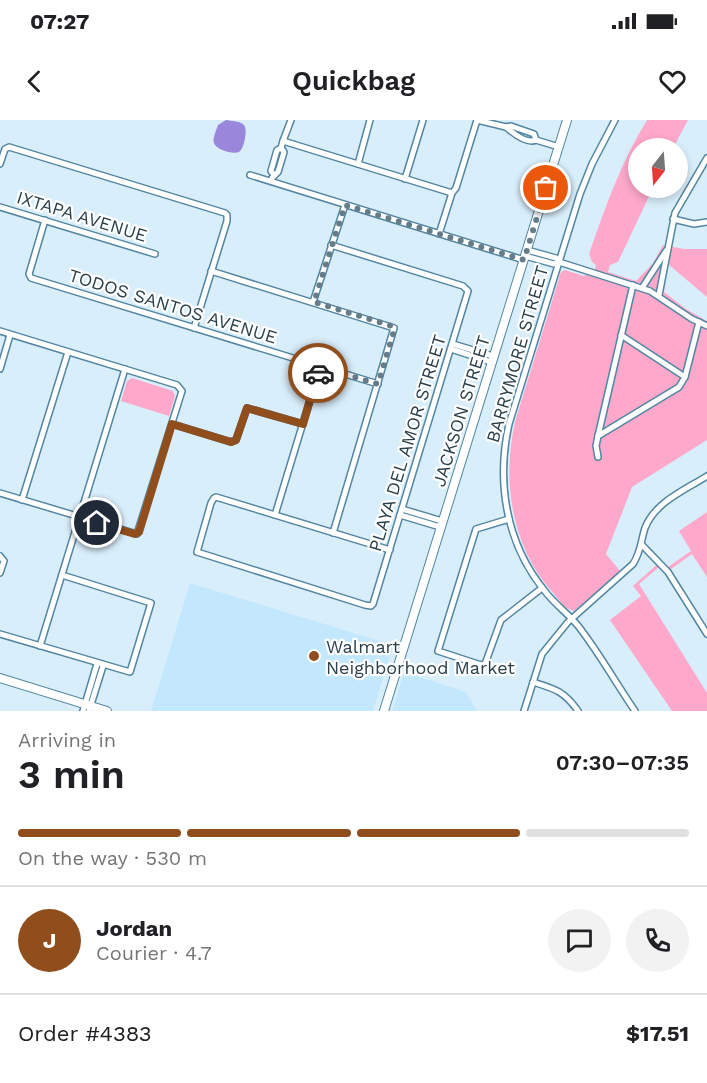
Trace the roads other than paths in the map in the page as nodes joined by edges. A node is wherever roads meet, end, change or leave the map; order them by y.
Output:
1 (291, 120) edge
2 (370, 120) edge
3 (423, 120) edge
4 (477, 120) edge
5 (567, 120) edge
6 (615, 120) edge
7 (506, 127) junction
8 (524, 130) junction
9 (522, 137) junction
10 (536, 140) junction
11 (282, 144) junction
12 (559, 147) junction
13 (707, 158) edge
14 (0, 164) edge
15 (358, 164) junction
16 (250, 175) dead end
17 (405, 179) junction
18 (271, 182) junction
19 (452, 193) junction
20 (345, 205) junction
21 (0, 207) edge
22 (673, 219) junction
23 (45, 220) junction
24 (707, 222) edge
25 (440, 234) junction
26 (331, 245) junction
27 (667, 250) junction
28 (155, 254) dead end
29 (526, 255) junction
30 (559, 262) junction
31 (211, 271) junction
32 (633, 285) junction
33 (642, 288) junction
34 (659, 295) junction
35 (314, 302) junction
36 (699, 322) junction
37 (707, 326) edge
38 (194, 328) junction
39 (0, 331) edge
40 (10, 335) junction
41 (621, 335) junction
42 (452, 347) junction
43 (68, 352) junction
44 (492, 359) junction
45 (320, 367) junction
46 (0, 369) edge
47 (124, 369) junction
48 (685, 378) junction
49 (378, 384) junction
50 (172, 424) junction
51 (303, 424) junction
52 (598, 436) junction
53 (598, 457) dead end
54 (707, 476) edge
55 (0, 493) edge
56 (22, 500) junction
57 (401, 512) junction
58 (275, 515) junction
59 (79, 518) junction
60 (508, 519) junction
61 (441, 524) junction
62 (333, 533) junction
63 (642, 545) junction
64 (390, 550) junction
65 (2, 557) edge
66 (0, 573) edge
67 (62, 575) junction
68 (542, 588) junction
69 (572, 618) junction
70 (0, 634) edge
71 (707, 634) edge
72 (40, 646) junction
73 (100, 665) junction
74 (0, 678) edge
75 (532, 682) junction
76 (87, 708) edge
77 (107, 711) edge
78 (384, 711) edge
79 (524, 711) edge
80 (578, 711) edge
81 (635, 711) edge

1 - 11 street
2 - 15 street
3 - 17 street
4 - 7 street
4 - 19 street
5 - 12 main road, JACKSON STREET
6 - 30 street, BARRYMORE STREET
7 - 8 street
7 - 9 street
8 - 9 street
8 - 10 street
9 - 10 street
10 - 12 street
11 - 15 street
11 - 18 street
12 - 29 main road, JACKSON STREET
13 - 22 street
14 - 31 street
15 - 17 street
16 - 18 street
17 - 19 street
18 - 20 street
19 - 25 street
20 - 25 street
20 - 26 street
21 - 23 street, IXTAPA AVENUE
22 - 24 street
22 - 27 street
23 - 28 street, IXTAPA AVENUE
23 - 38 street, TODOS SANTOS AVENUE
25 - 29 street
26 - 35 street
26 - 42 street, PLAYA DEL AMOR STREET
27 - 33 street
27 - 34 street
29 - 30 street
29 - 44 main road, JACKSON STREET
30 - 32 street
30 - 60 street, BARRYMORE STREET
31 - 35 street
31 - 38 street
32 - 33 street
32 - 41 street
33 - 34 street
34 - 36 street
35 - 49 street
36 - 37 street
36 - 48 street
38 - 45 street, TODOS SANTOS AVENUE
39 - 40 street
40 - 43 street
40 - 46 street
41 - 48 street
41 - 52 street
42 - 44 street
42 - 57 street, PLAYA DEL AMOR STREET
43 - 47 street
43 - 56 street
44 - 61 main road, JACKSON STREET
45 - 49 street, TODOS SANTOS AVENUE
45 - 51 street
47 - 50 street
47 - 59 street
48 - 52 street
49 - 62 street
50 - 51 street
50 - 59 street
51 - 58 street
52 - 53 street
54 - 63 street
55 - 56 street
56 - 59 street
57 - 61 street
57 - 64 street, PLAYA DEL AMOR STREET
58 - 62 street
58 - 64 street, PLAYA DEL AMOR STREET
59 - 67 street
60 - 68 street, BARRYMORE STREET
60 - 68 street
61 - 78 main road, JACKSON STREET
62 - 64 street
63 - 69 street
63 - 71 street
65 - 66 street
67 - 72 street
67 - 73 street
68 - 69 street, BARRYMORE STREET
69 - 75 street
69 - 81 street, BARRYMORE STREET
70 - 72 street
72 - 73 street
73 - 76 street
74 - 76 main road
75 - 79 street
75 - 80 street
76 - 77 main road

